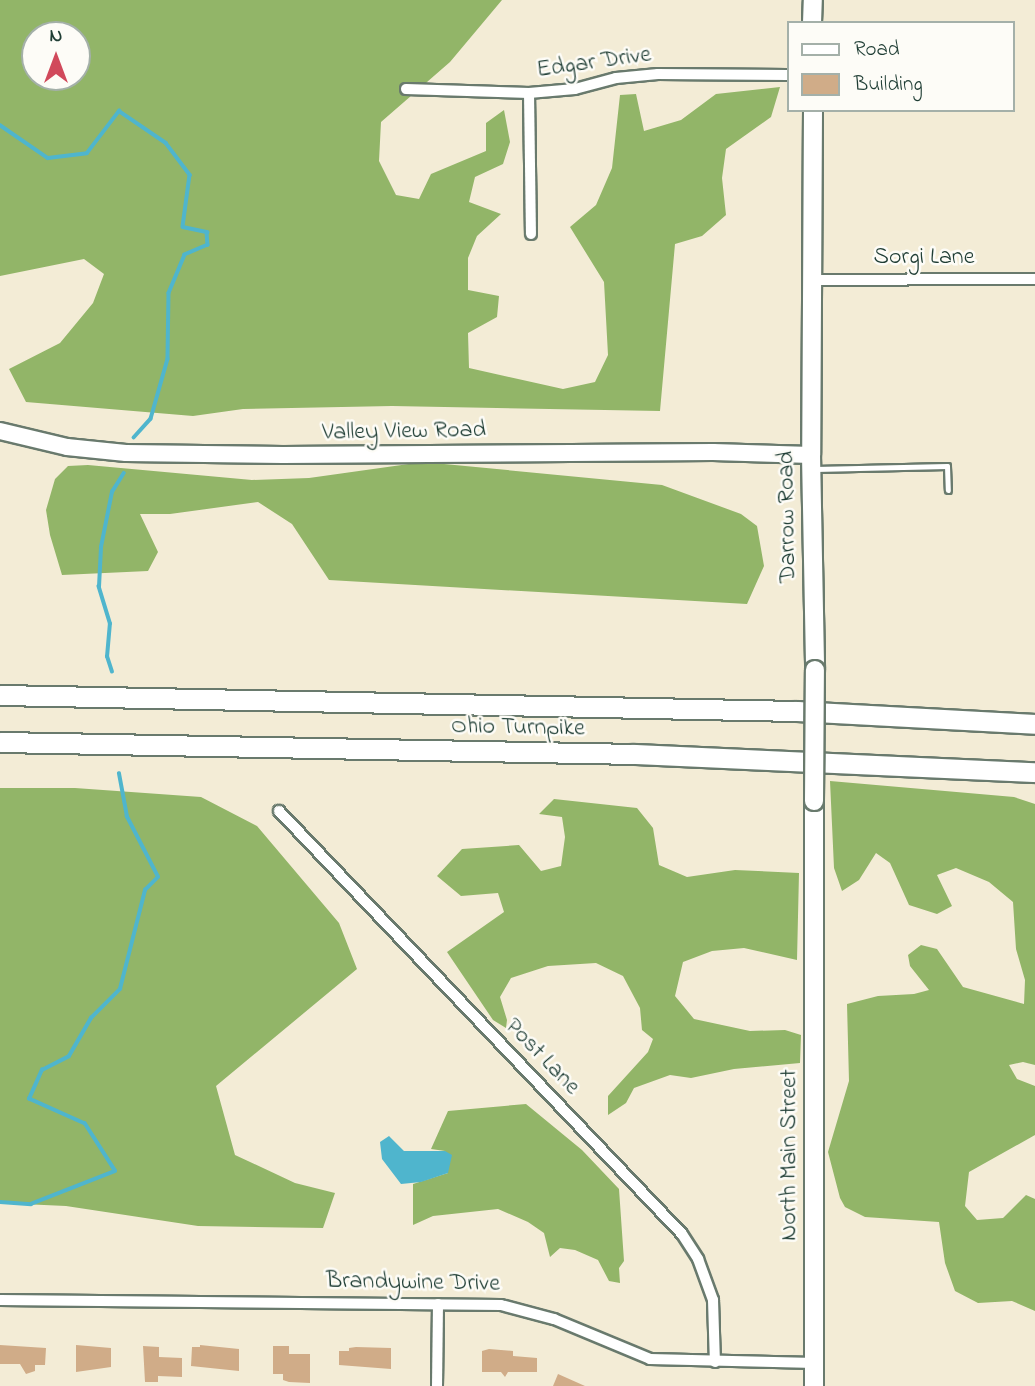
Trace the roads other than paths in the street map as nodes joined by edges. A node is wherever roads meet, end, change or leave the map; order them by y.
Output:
1 (813, 0) edge
2 (813, 21) edge
3 (786, 75) edge
4 (405, 89) dead end
5 (529, 93) junction
6 (813, 112) edge
7 (531, 234) dead end
8 (1035, 279) edge
9 (813, 280) junction
10 (0, 431) edge
11 (811, 462) junction
12 (948, 490) dead end
13 (0, 695) edge
14 (1035, 724) edge
15 (0, 742) edge
16 (1035, 772) edge
17 (279, 811) dead end
18 (813, 924) joint
19 (0, 1300) edge
20 (438, 1304) junction
21 (715, 1362) junction
22 (815, 1363) junction
23 (437, 1386) edge
24 (814, 1386) edge

1 - 2 main road
3 - 5 street, Edgar Drive
4 - 5 street, Edgar Drive
5 - 7 street
6 - 9 main road, Darrow Road
8 - 9 street, Sorgi Lane
9 - 11 main road, Darrow Road
10 - 11 main road, Valley View Road
11 - 12 lane
11 - 18 main road, Darrow Road, bridge
13 - 14 highway, Ohio Turnpike
15 - 16 highway, Ohio Turnpike
17 - 21 street, Post Lane
18 - 22 main road, North Main Street
19 - 20 street, Brandywine Drive
20 - 21 street, Brandywine Drive
20 - 23 street
21 - 22 street, Brandywine Drive
22 - 24 main road, North Main Street

